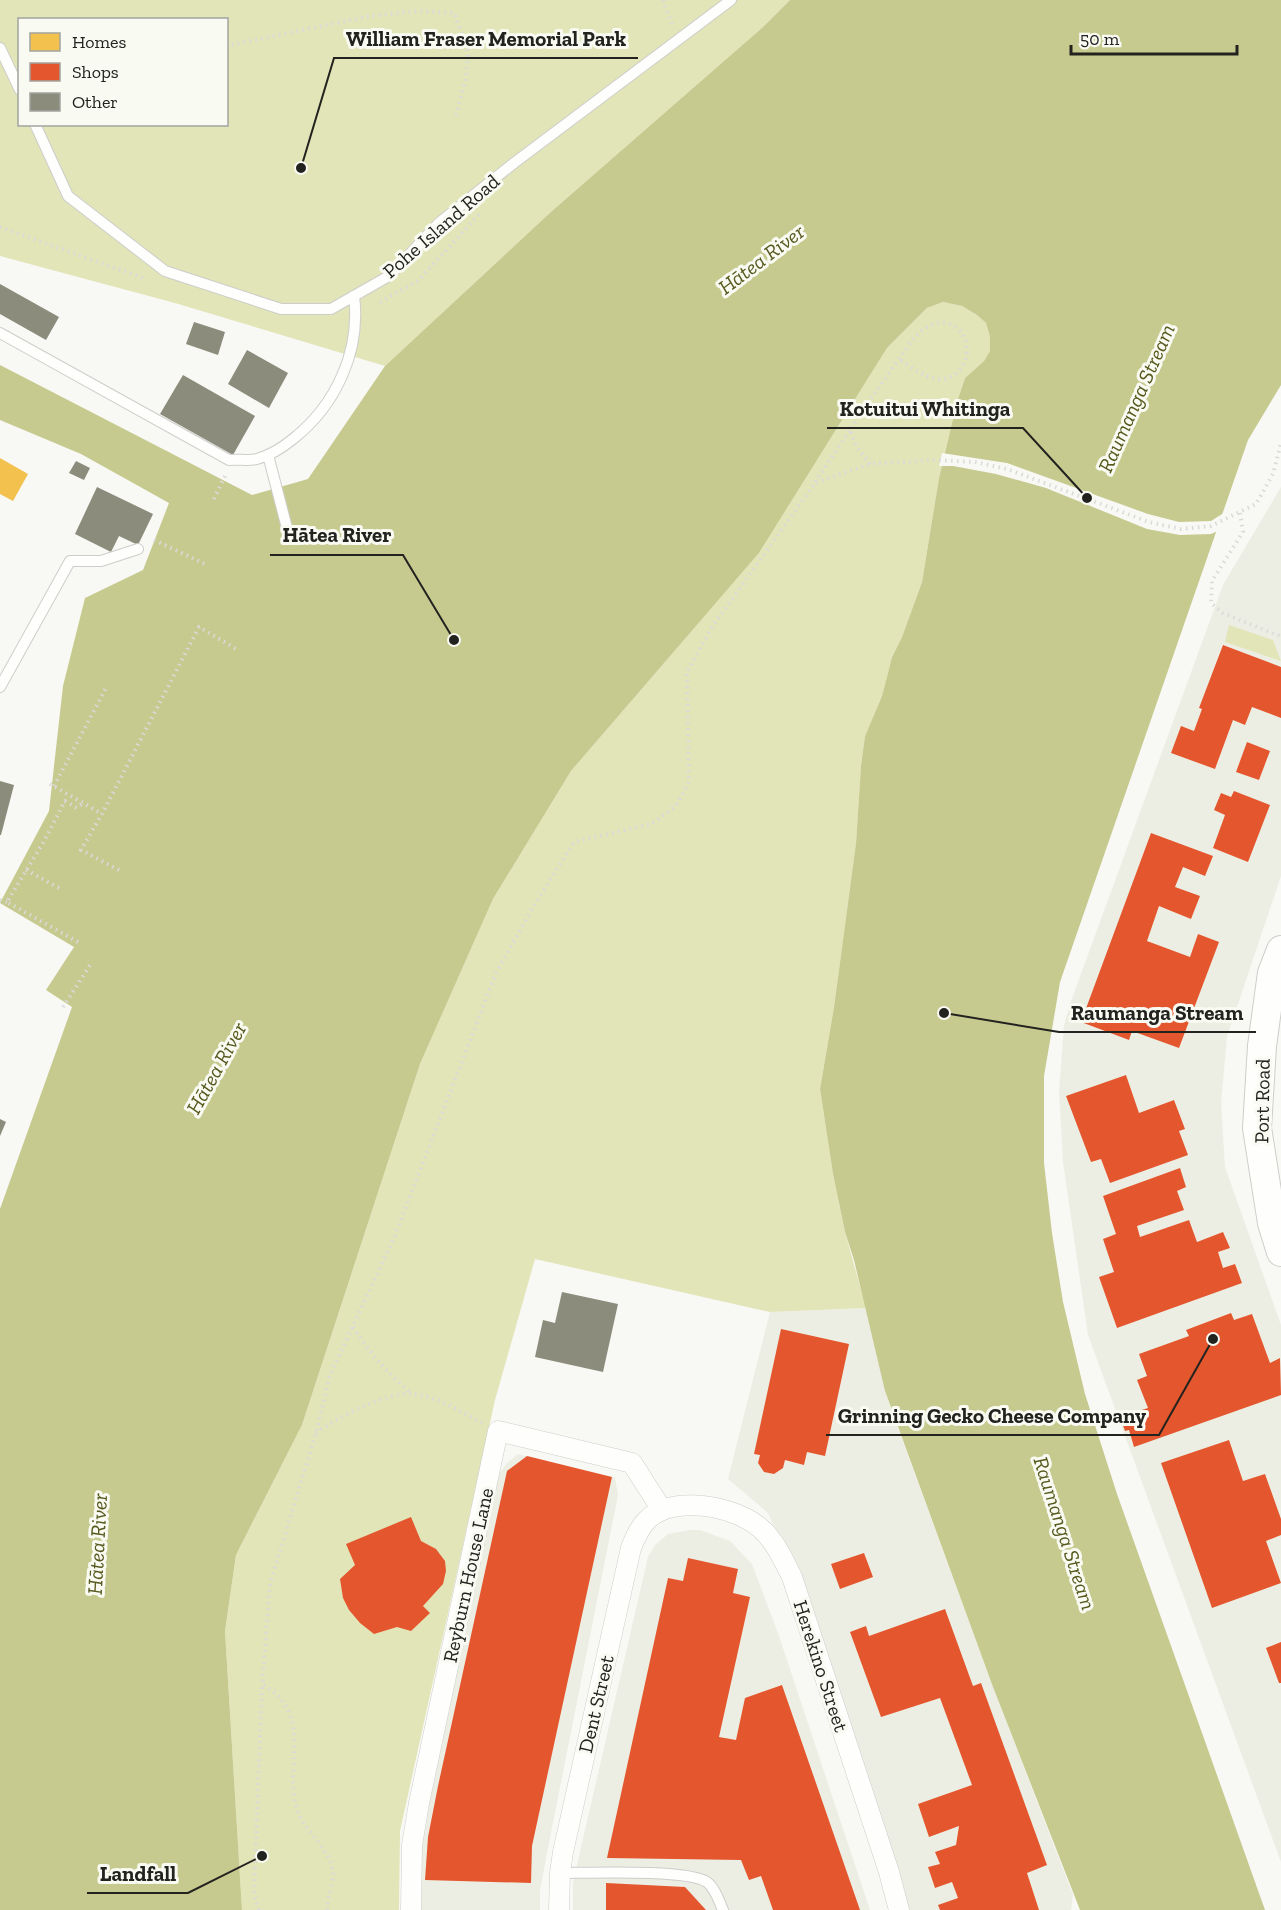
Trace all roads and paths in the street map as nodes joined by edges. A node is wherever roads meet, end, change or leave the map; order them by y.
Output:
1 (731, 0) edge
2 (228, 46) edge
3 (0, 48) edge
4 (18, 86) edge
5 (455, 118) dead end
6 (36, 126) edge
7 (485, 208) dead end
8 (0, 227) edge
9 (152, 281) dead end
10 (354, 296) junction
11 (356, 313) junction
12 (0, 333) edge
13 (899, 359) junction
14 (850, 430) junction
15 (1281, 442) edge
16 (268, 454) junction
17 (870, 464) junction
18 (229, 470) dead end
19 (815, 483) junction
20 (214, 499) dead end
21 (1240, 513) junction
22 (286, 528) dead end
23 (154, 540) dead end
24 (138, 549) dead end
25 (207, 566) dead end
26 (1281, 639) edge
27 (238, 650) dead end
28 (0, 687) edge
29 (106, 688) dead end
30 (83, 804) junction
31 (102, 814) junction
32 (26, 870) junction
33 (119, 870) dead end
34 (62, 889) dead end
35 (0, 900) edge
36 (6, 902) junction
37 (78, 942) dead end
38 (1281, 950) edge
39 (92, 962) dead end
40 (63, 1007) dead end
41 (1281, 1252) edge
42 (353, 1327) junction
43 (412, 1393) junction
44 (498, 1431) junction
45 (316, 1433) junction
46 (662, 1510) junction
47 (262, 1684) junction
48 (560, 1873) junction
49 (259, 1910) edge
50 (327, 1910) edge
51 (411, 1910) edge
52 (559, 1910) edge
53 (723, 1910) edge
54 (898, 1910) edge

1 - 10 lane, Pohe Island Road
2 - 5 path
3 - 4 lane
6 - 10 lane, Pohe Island Road
7 - 11 path
8 - 9 path
10 - 11 lane
11 - 16 lane
12 - 16 lane
13 - 13 path
13 - 14 path
14 - 17 path
14 - 19 path
15 - 21 path
16 - 22 lane
17 - 19 path
17 - 21 path
18 - 20 path
19 - 42 path
21 - 26 path
23 - 25 path
24 - 28 lane
27 - 31 path
29 - 30 path
30 - 31 path
30 - 32 path
31 - 33 path
32 - 34 path
32 - 36 path
35 - 36 path
36 - 37 path
38 - 41 main road, Port Road
39 - 40 path
42 - 43 path
42 - 45 path
43 - 44 path
43 - 45 path
44 - 46 street
44 - 51 street, Reyburn House Lane
45 - 47 path
46 - 48 street, Dent Street
46 - 54 street, Herekino Street
47 - 49 path
47 - 50 path
48 - 52 street, Dent Street
48 - 53 lane

